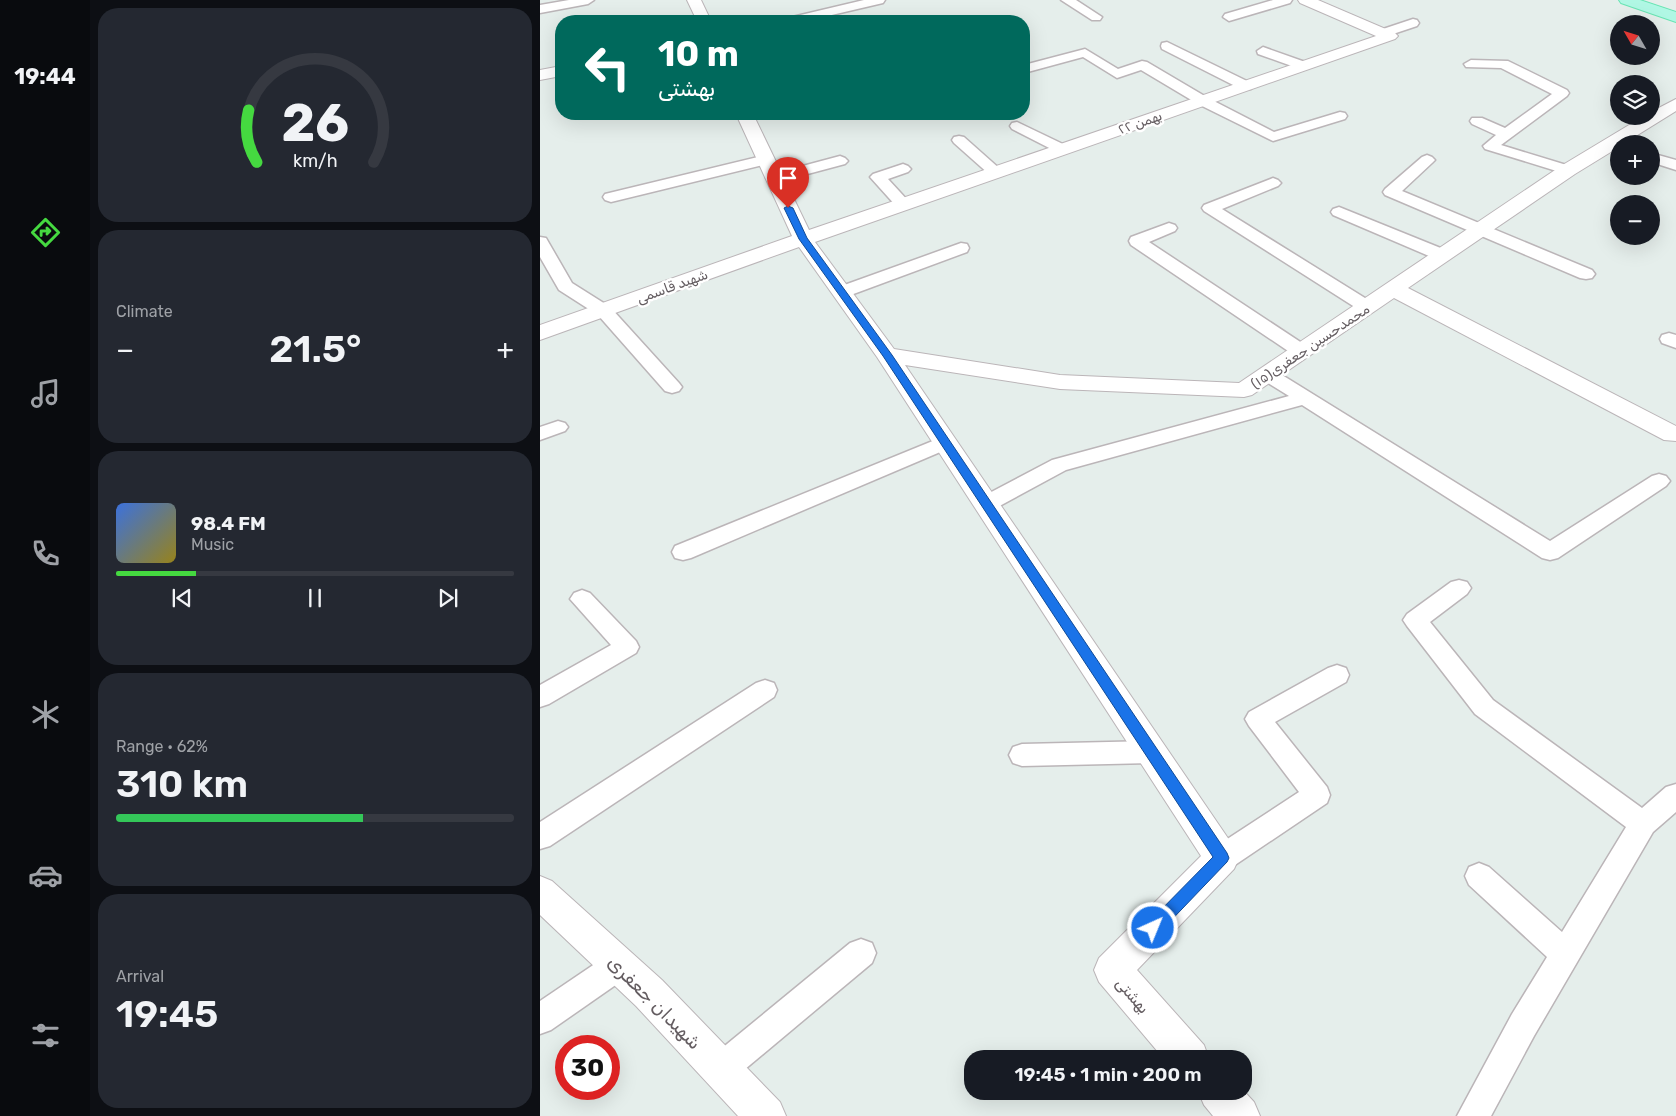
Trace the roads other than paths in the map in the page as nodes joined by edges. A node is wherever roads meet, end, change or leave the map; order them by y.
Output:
1 (588, 0) edge
2 (694, 0) edge
3 (827, 0) edge
4 (880, 0) edge
5 (1067, 0) edge
6 (1286, 0) edge
7 (1305, 0) edge
8 (1626, 0) edge
9 (540, 9) edge
10 (839, 10) junction
11 (701, 15) edge
12 (818, 15) edge
13 (1096, 17) dead end
14 (1676, 17) edge
15 (1229, 18) dead end
16 (1413, 23) dead end
17 (1384, 33) junction
18 (1166, 46) dead end
19 (1263, 51) dead end
20 (1471, 64) dead end
21 (1304, 66) junction
22 (1030, 67) edge
23 (555, 72) edge
24 (540, 75) edge
25 (1246, 86) junction
26 (1203, 101) junction
27 (1675, 106) edge
28 (1340, 116) dead end
29 (747, 120) edge
30 (1477, 121) dead end
31 (1017, 126) dead end
32 (1507, 134) junction
33 (1630, 135) edge
34 (959, 140) dead end
35 (1610, 148) edge
36 (1062, 149) junction
37 (1660, 159) edge
38 (766, 160) junction
39 (1427, 160) dead end
40 (840, 161) dead end
41 (1676, 165) edge
42 (903, 169) dead end
43 (1568, 170) junction
44 (995, 172) junction
45 (774, 178) junction
46 (1273, 183) dead end
47 (611, 197) dead end
48 (903, 204) junction
49 (1339, 212) dead end
50 (1169, 228) dead end
51 (1478, 230) junction
52 (803, 239) junction
53 (540, 242) edge
54 (961, 248) dead end
55 (1442, 255) junction
56 (1586, 274) dead end
57 (1394, 289) junction
58 (842, 292) junction
59 (1366, 307) junction
60 (604, 311) junction
61 (540, 333) edge
62 (1301, 351) junction
63 (887, 355) junction
64 (1267, 374) junction
65 (672, 387) dead end
66 (1304, 398) junction
67 (1673, 434) dead end
68 (945, 442) junction
69 (1660, 481) dead end
70 (986, 504) junction
71 (683, 552) dead end
72 (1459, 588) dead end
73 (582, 599) dead end
74 (1337, 676) dead end
75 (765, 690) dead end
76 (540, 697) edge
77 (1152, 752) junction
78 (1022, 755) dead end
79 (1676, 795) edge
80 (1643, 824) junction
81 (540, 837) edge
82 (1222, 858) junction
83 (1478, 876) dead end
84 (540, 892) edge
85 (861, 953) dead end
86 (1565, 954) junction
87 (619, 965) junction
88 (540, 1019) edge
89 (1182, 1050) edge
90 (721, 1068) junction
91 (1226, 1100) edge
92 (766, 1116) edge
93 (1240, 1116) edge
94 (1473, 1116) edge

1 - 9 lane
2 - 11 street
3 - 10 lane
4 - 10 lane
5 - 13 lane
6 - 15 lane
7 - 17 street
8 - 14 main road
10 - 12 lane
16 - 17 lane
17 - 21 street, ۲۲ بهمن
18 - 25 lane
19 - 21 lane
20 - 32 lane
21 - 25 street, ۲۲ بهمن
22 - 26 lane
23 - 24 street
25 - 26 street, ۲۲ بهمن
26 - 28 lane
26 - 36 street, ۲۲ بهمن
27 - 33 street, محمدحسین جعفری(۱۵)
29 - 38 street
30 - 32 lane
31 - 36 lane
32 - 43 lane
34 - 44 lane
35 - 43 street, محمدحسین جعفری(۱۵)
36 - 44 street, ۲۲ بهمن
37 - 41 lane
38 - 45 street
38 - 47 lane
39 - 51 lane
40 - 45 lane
42 - 48 lane
43 - 51 street, محمدحسین جعفری(۱۵)
44 - 48 street, ۲۲ بهمن
45 - 52 street
46 - 59 lane
48 - 52 street, ۲۲ بهمن
49 - 55 lane
50 - 62 lane
51 - 55 street, محمدحسین جعفری(۱۵)
51 - 56 lane
52 - 58 street
52 - 60 street, شهید قاسمی
53 - 60 lane
54 - 58 lane
55 - 57 street, محمدحسین جعفری(۱۵)
57 - 59 street, محمدحسین جعفری(۱۵)
57 - 67 street
58 - 63 street
59 - 62 street, محمدحسین جعفری(۱۵)
60 - 61 street, شهید قاسمی
60 - 65 lane
62 - 64 street, محمدحسین جعفری(۱۵)
63 - 64 street, محمدحسین جعفری(۱۵)
63 - 68 street
64 - 66 lane
66 - 69 lane
66 - 70 lane
68 - 70 street
68 - 71 lane
70 - 77 street
72 - 80 lane
73 - 76 lane
74 - 82 lane
75 - 81 lane
77 - 78 lane
77 - 82 street
79 - 80 lane
80 - 86 lane
82 - 89 street, بهشتی
83 - 86 lane
84 - 87 street, شهیدان جعفری
85 - 90 lane
86 - 94 lane
87 - 88 lane
87 - 90 street, شهیدان جعفری
90 - 92 street, شهیدان جعفری
91 - 93 street

